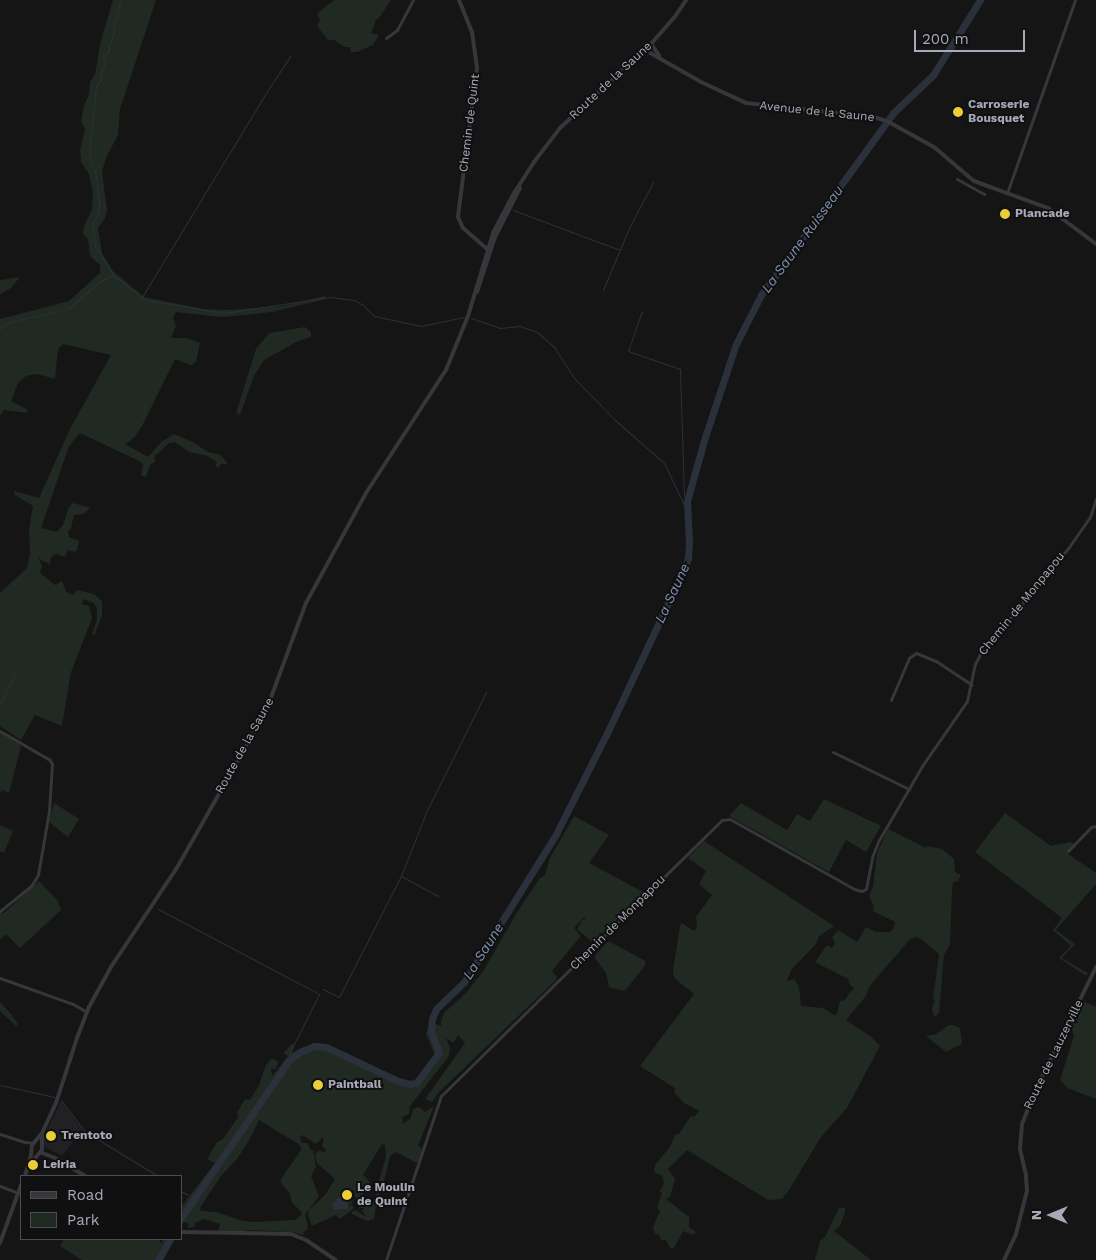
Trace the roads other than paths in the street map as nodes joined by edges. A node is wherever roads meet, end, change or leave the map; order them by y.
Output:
1 (413, 0) edge
2 (459, 0) edge
3 (686, 0) edge
4 (1075, 0) edge
5 (386, 38) dead end
6 (651, 44) junction
7 (645, 50) junction
8 (662, 59) junction
9 (535, 161) junction
10 (957, 179) dead end
11 (974, 181) junction
12 (971, 187) junction
13 (1007, 193) junction
14 (984, 194) dead end
15 (478, 241) junction
16 (489, 243) junction
17 (1096, 244) edge
18 (489, 248) junction
19 (1096, 499) edge
20 (972, 685) junction
21 (891, 700) dead end
22 (0, 730) edge
23 (833, 752) dead end
24 (909, 789) junction
25 (1096, 826) edge
26 (1068, 851) dead end
27 (0, 911) edge
28 (1096, 967) edge
29 (0, 978) edge
30 (87, 1012) junction
31 (42, 1133) junction
32 (0, 1134) edge
33 (25, 1142) junction
34 (34, 1143) junction
35 (42, 1146) junction
36 (32, 1149) junction
37 (39, 1152) junction
38 (50, 1155) junction
39 (28, 1167) junction
40 (25, 1175) edge
41 (83, 1175) edge
42 (0, 1186) edge
43 (20, 1188) edge
44 (18, 1193) junction
45 (182, 1232) edge
46 (0, 1243) edge
47 (336, 1260) edge
48 (386, 1260) edge
49 (1004, 1260) edge

1 - 5 street
2 - 15 street, Chemin de Quint
3 - 6 street, Route de la Saune
4 - 13 street
6 - 7 street, Route de la Saune
6 - 8 street, Avenue de la Saune
7 - 8 street, Avenue de la Saune
7 - 9 street, Route de la Saune
8 - 11 street, Avenue de la Saune
9 - 16 street, Route de la Saune
9 - 18 street, Route de la Saune
10 - 12 street
11 - 12 street
11 - 13 street, Avenue de la Saune
12 - 14 street
13 - 17 street, Avenue de la Saune
15 - 16 street
15 - 18 street, Chemin de Quint
16 - 18 street
18 - 30 street, Route de la Saune
19 - 20 street, Chemin de Monpapou
20 - 21 street
20 - 24 street, Chemin de Monpapou
22 - 27 street
23 - 24 street
24 - 48 street, Chemin de Monpapou
25 - 26 street
28 - 49 street, Route de Lauzerville
29 - 30 street
30 - 31 street, Route de la Saune
31 - 34 street, Route de la Saune
31 - 35 street, Route de la Saune
32 - 33 street
33 - 34 street
33 - 36 street
34 - 35 street
34 - 36 street, Route de la Saune
35 - 37 street
35 - 38 street
36 - 37 street
36 - 39 street
37 - 38 street
37 - 39 street
38 - 41 street
39 - 40 street
42 - 44 street
43 - 44 street
44 - 46 street
45 - 47 street

